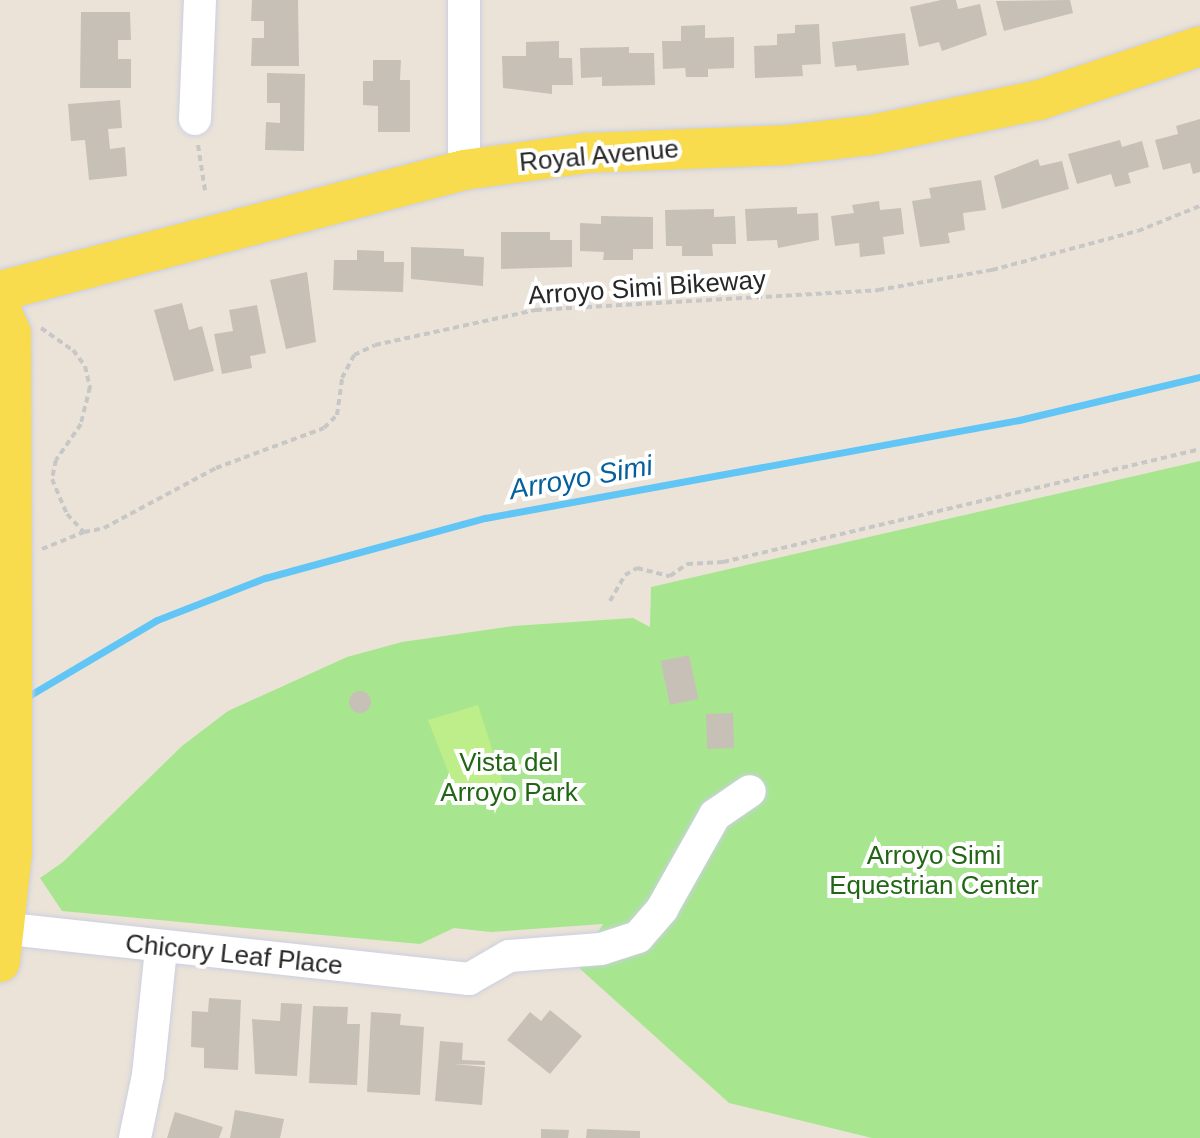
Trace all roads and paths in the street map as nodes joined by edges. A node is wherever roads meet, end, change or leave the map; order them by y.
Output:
1 (200, 0) edge
2 (464, 0) edge
3 (1200, 46) edge
4 (195, 119) joint
5 (464, 170) junction
6 (205, 190) dead end
7 (1200, 206) edge
8 (0, 291) edge
9 (16, 318) edge
10 (1200, 449) edge
11 (84, 532) junction
12 (31, 551) dead end
13 (610, 601) dead end
14 (750, 791) dead end
15 (2, 940) edge
16 (161, 949) junction
17 (135, 1138) edge

1 - 4 street
2 - 5 street
3 - 5 main road, Royal Avenue
4 - 6 path
5 - 8 main road, Royal Avenue
7 - 11 path, Arroyo Simi Bikeway
9 - 11 path
9 - 15 main road
10 - 13 path
11 - 12 path, Arroyo Simi Bikeway
14 - 16 street, Chicory Leaf Place
15 - 16 street, Chicory Leaf Place
16 - 17 street

